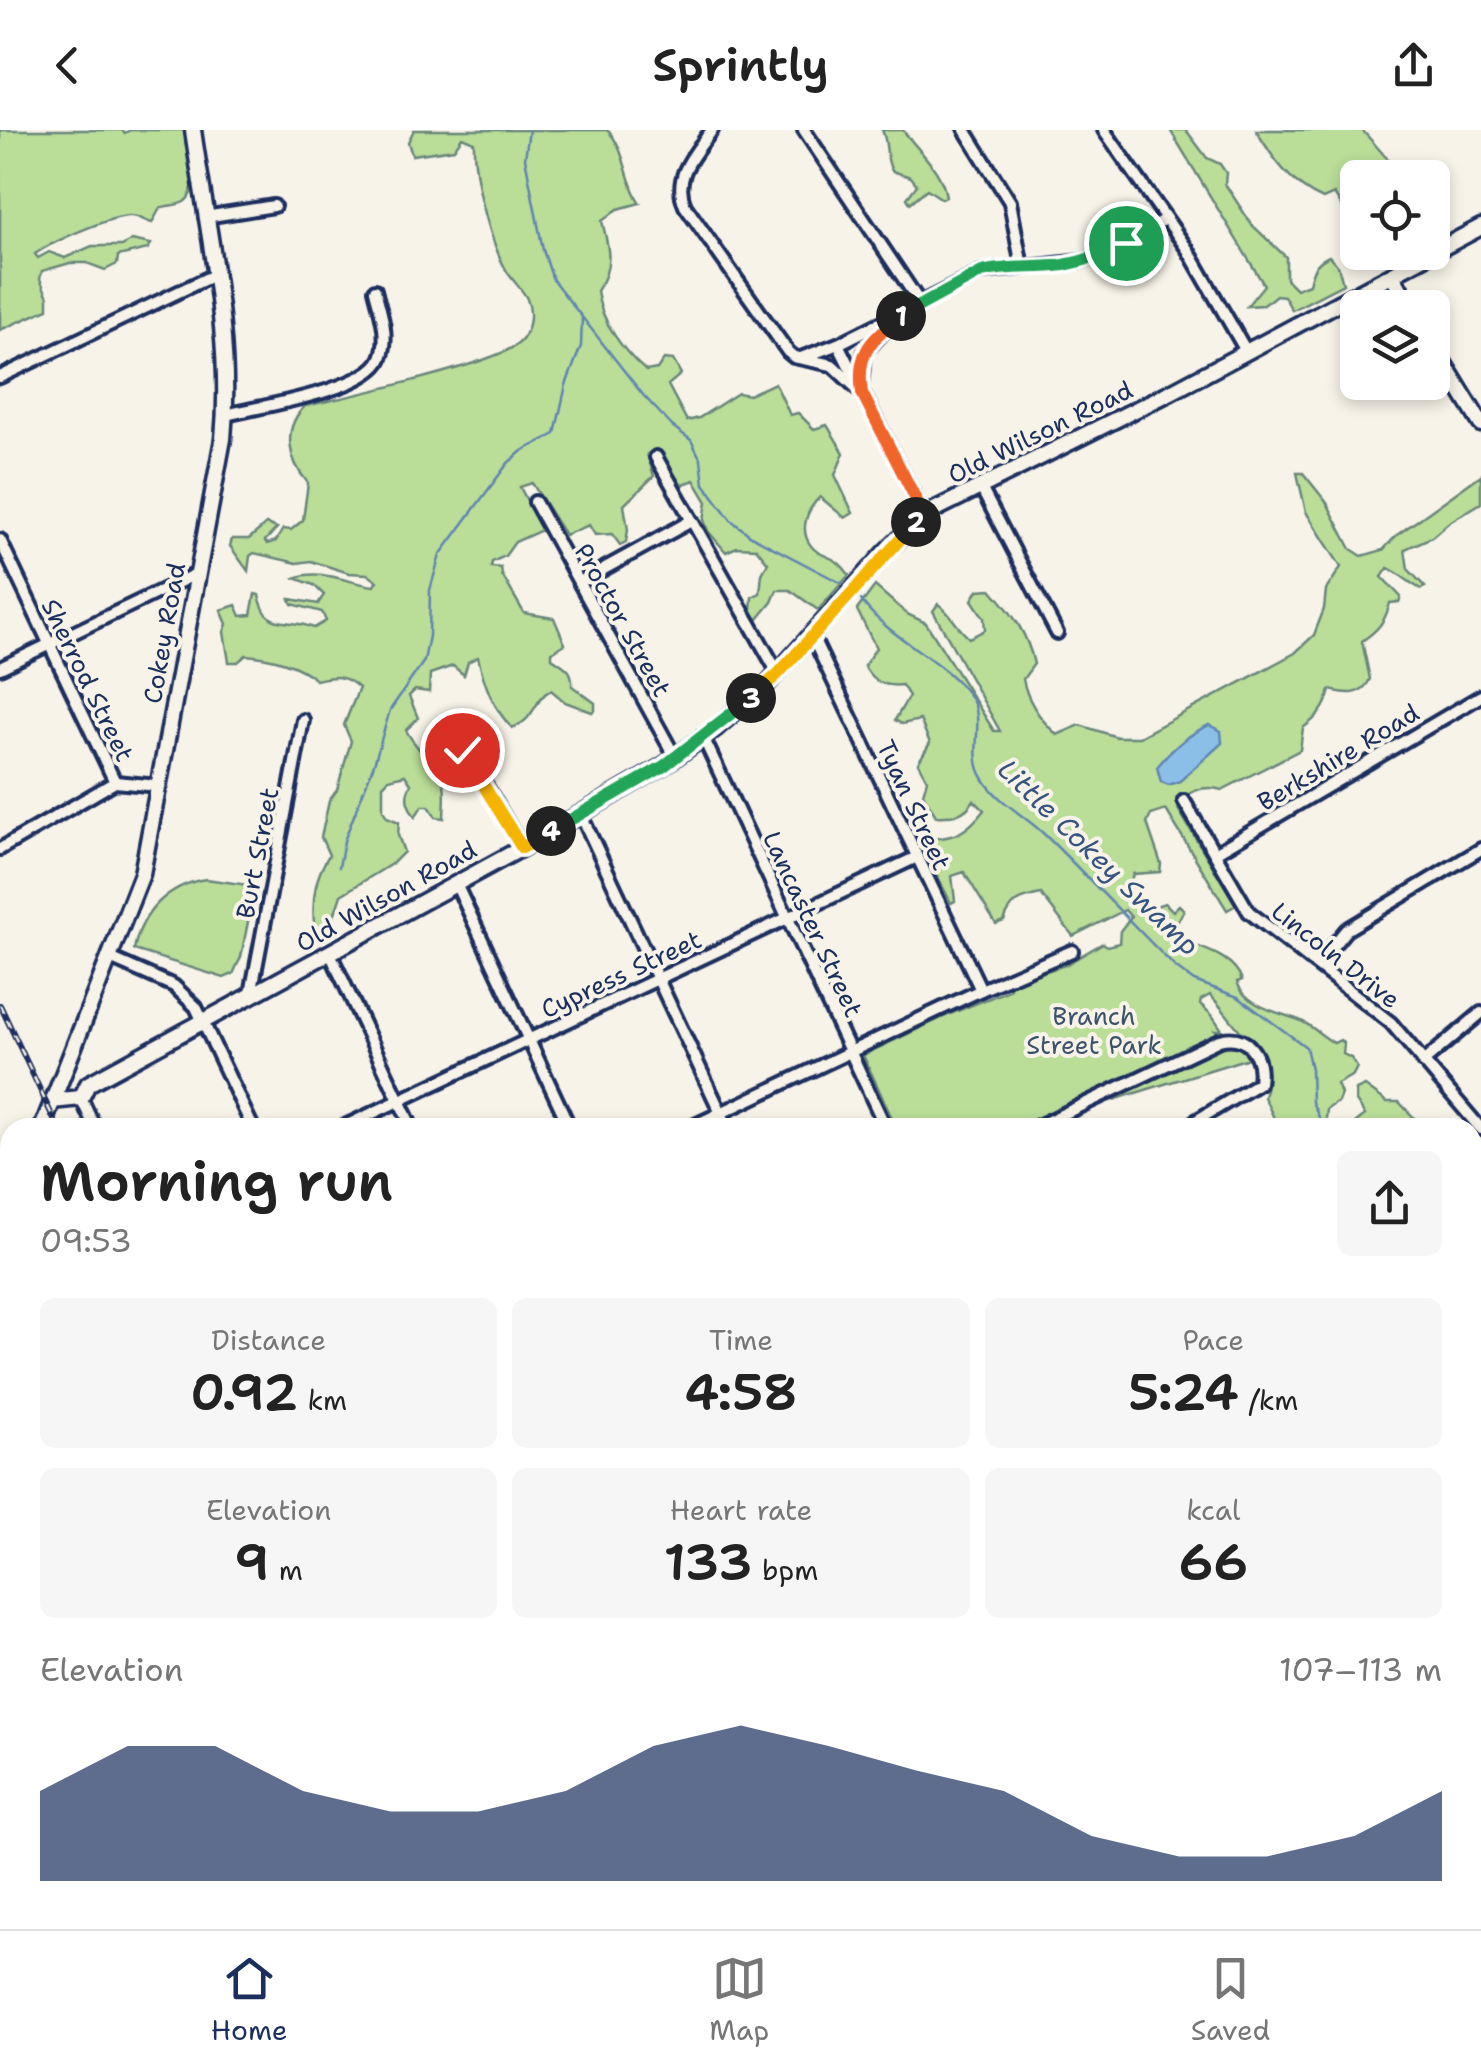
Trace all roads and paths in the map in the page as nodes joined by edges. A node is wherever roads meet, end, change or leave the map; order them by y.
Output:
1 (192, 130) edge
2 (712, 130) edge
3 (804, 130) edge
4 (965, 130) edge
5 (1104, 130) edge
6 (274, 206) dead end
7 (205, 218) junction
8 (1165, 219) junction
9 (1481, 227) edge
10 (1022, 268) junction
11 (214, 276) junction
12 (1392, 276) junction
13 (375, 290) dead end
14 (1400, 290) edge
15 (920, 303) junction
16 (904, 313) junction
17 (838, 344) junction
18 (1246, 351) junction
19 (801, 358) junction
20 (1450, 373) edge
21 (0, 377) edge
22 (862, 393) junction
23 (226, 414) junction
24 (1481, 424) edge
25 (656, 457) dead end
26 (980, 486) junction
27 (535, 502) dead end
28 (924, 515) junction
29 (692, 521) junction
30 (0, 540) edge
31 (198, 573) junction
32 (580, 582) junction
33 (1057, 633) dead end
34 (812, 636) junction
35 (48, 645) junction
36 (0, 668) edge
37 (778, 674) junction
38 (1478, 698) edge
39 (1481, 712) edge
40 (303, 720) dead end
41 (449, 722) dead end
42 (703, 738) junction
43 (675, 757) junction
44 (115, 782) junction
45 (159, 786) junction
46 (1184, 801) dead end
47 (581, 814) junction
48 (522, 848) junction
49 (0, 849) edge
50 (1481, 850) edge
51 (1215, 853) junction
52 (917, 857) junction
53 (456, 884) junction
54 (788, 919) junction
55 (1072, 950) dead end
56 (330, 952) junction
57 (110, 958) junction
58 (1318, 964) junction
59 (659, 979) junction
60 (981, 990) junction
61 (251, 994) junction
62 (1481, 1013) edge
63 (204, 1022) junction
64 (528, 1040) junction
65 (850, 1052) junction
66 (1424, 1062) junction
67 (80, 1098) junction
68 (399, 1100) junction
69 (52, 1101) junction
70 (721, 1112) junction
71 (46, 1118) edge
72 (89, 1118) edge
73 (248, 1118) edge
74 (362, 1118) edge
75 (407, 1118) edge
76 (565, 1118) edge
77 (709, 1118) edge
78 (724, 1118) edge
79 (881, 1118) edge
80 (1057, 1118) edge
81 (1202, 1118) edge
82 (1472, 1118) edge

1 - 7 street, Cokey Road
2 - 19 street
3 - 15 street
4 - 10 street
5 - 8 street
6 - 7 street
7 - 11 street, Cokey Road
8 - 10 street
8 - 18 street
9 - 12 street, Old Wilson Road
10 - 15 street
11 - 21 street
11 - 23 street, Cokey Road
12 - 14 street
12 - 18 street, Old Wilson Road
13 - 23 street
15 - 16 street
16 - 17 street
16 - 22 street
17 - 19 street
17 - 22 street
18 - 26 street, Old Wilson Road
19 - 22 street
20 - 24 street
22 - 28 street
23 - 31 street, Cokey Road
25 - 29 street
26 - 28 street, Old Wilson Road
26 - 33 street
27 - 32 street, Proctor Street
28 - 34 street, Old Wilson Road
29 - 32 street
29 - 37 street
30 - 35 street, Sherrod Street
31 - 35 street
31 - 45 street, Cokey Road
32 - 43 street, Proctor Street
34 - 37 street, Old Wilson Road
34 - 52 street, Tyan Street
35 - 36 street
35 - 44 street, Sherrod Street
37 - 42 street, Old Wilson Road
38 - 39 street
38 - 51 street, Berkshire Road
40 - 61 street, Burt Street
41 - 48 street
42 - 43 street, Old Wilson Road
42 - 54 street, Lancaster Street
43 - 47 street, Old Wilson Road
44 - 45 street
44 - 49 street
45 - 57 street, Cokey Road
46 - 51 street, Lincoln Drive
47 - 48 street, Old Wilson Road
47 - 59 street
48 - 53 street, Old Wilson Road
50 - 58 street
51 - 58 street, Lincoln Drive
52 - 54 street, Cypress Street
52 - 60 street, Tyan Street
53 - 56 street, Old Wilson Road
53 - 64 street
54 - 59 street, Cypress Street
54 - 65 street, Lancaster Street
55 - 60 street
56 - 61 street, Old Wilson Road
56 - 68 street
57 - 63 street
57 - 69 street, Cokey Road
58 - 66 street, Lincoln Drive
59 - 64 street, Cypress Street
59 - 70 street
60 - 65 street
61 - 63 street, Old Wilson Road
62 - 66 street
63 - 67 street, Old Wilson Road
63 - 73 street
64 - 68 street, Cypress Street
64 - 76 street
65 - 70 street
65 - 79 street, Lancaster Street
66 - 82 street, Lincoln Drive
67 - 69 street
67 - 72 street
68 - 74 street, Cypress Street
68 - 75 street
69 - 71 street, Cokey Road
70 - 77 street
70 - 78 street
80 - 81 street

